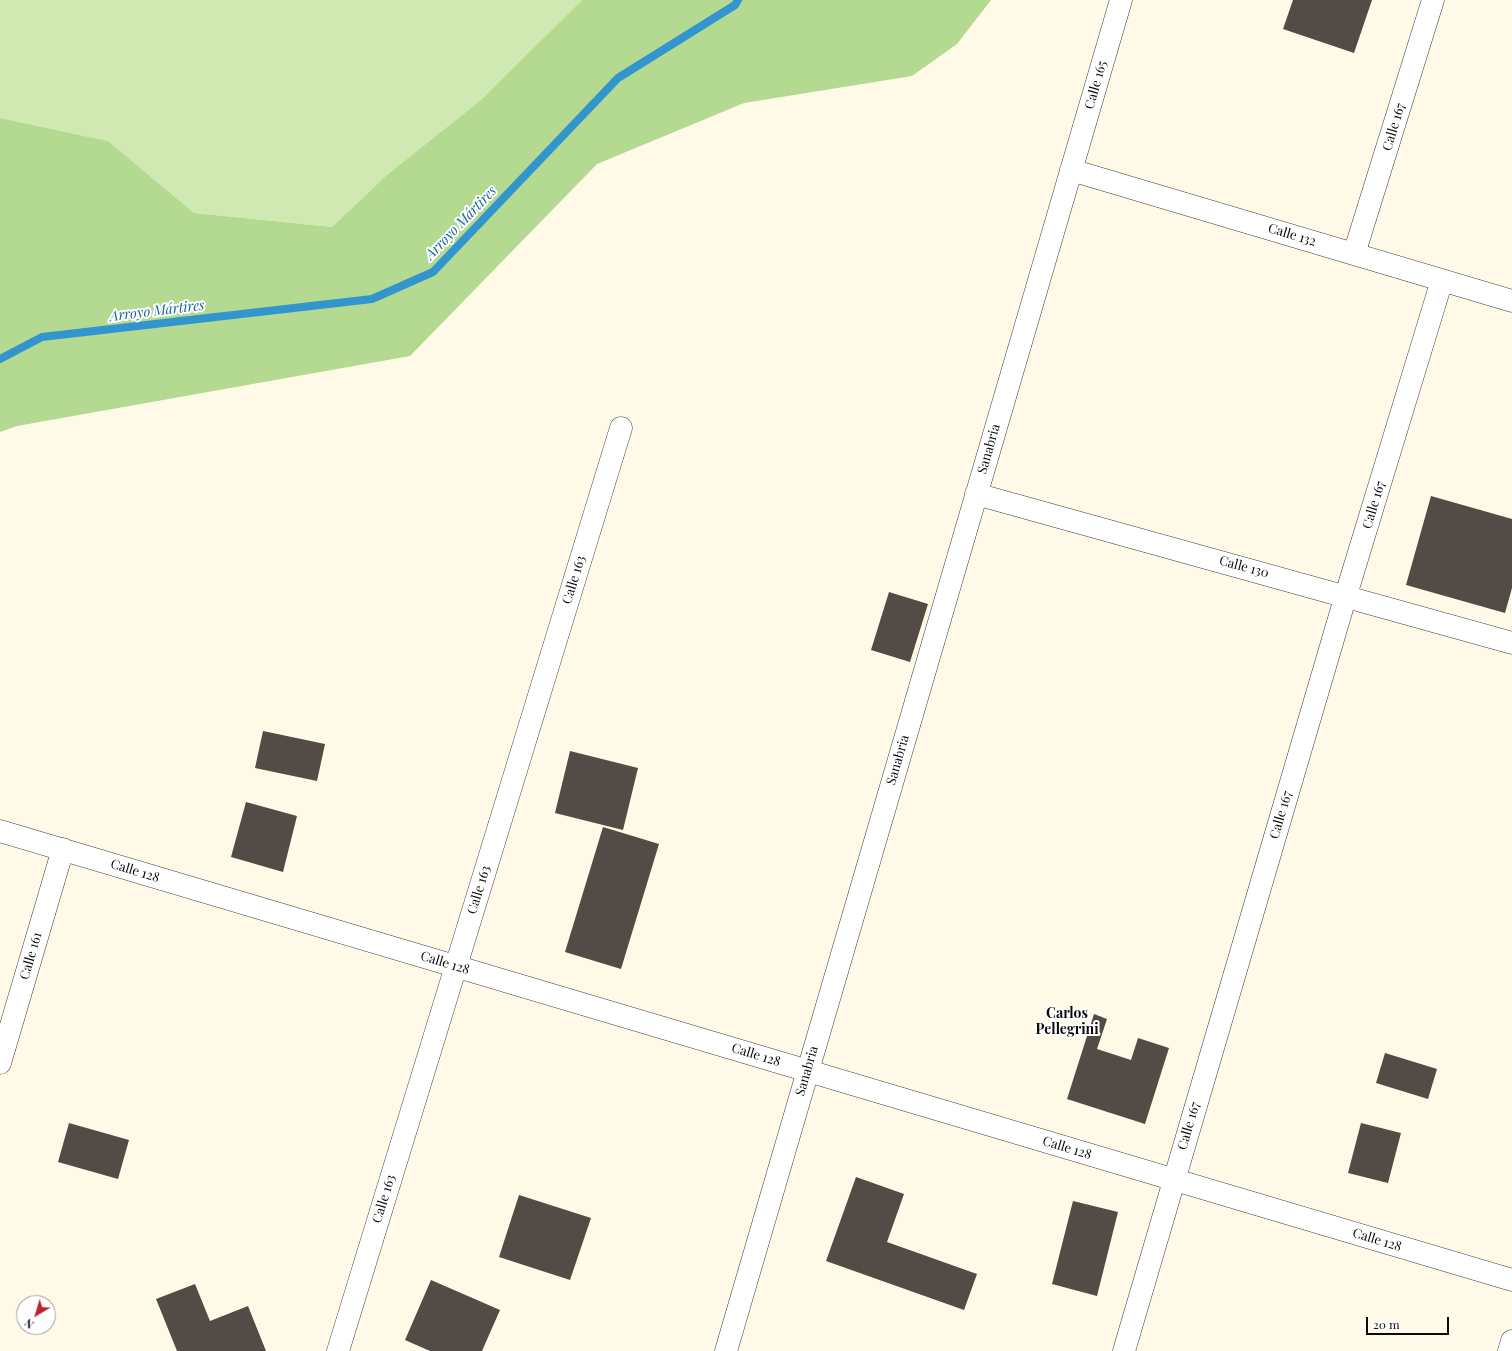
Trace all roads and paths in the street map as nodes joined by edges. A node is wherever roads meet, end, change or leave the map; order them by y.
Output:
1 (1121, 0) edge
2 (1433, 0) edge
3 (1071, 170) junction
4 (1354, 254) junction
5 (1442, 280) junction
6 (1512, 301) edge
7 (620, 428) dead end
8 (976, 494) junction
9 (1346, 595) junction
10 (1512, 643) edge
11 (0, 831) edge
12 (63, 849) junction
13 (456, 966) junction
14 (0, 1063) edge
15 (807, 1071) junction
16 (1173, 1179) junction
17 (1512, 1280) edge
18 (1512, 1341) edge
19 (338, 1351) edge
20 (726, 1351) edge
21 (1124, 1351) edge
22 (1509, 1351) edge

1 - 3 street, Calle 165
2 - 4 street, Calle 167
3 - 4 street, Calle 132
3 - 8 street, Sanabria
4 - 5 street, Calle 132
5 - 6 street, Calle 132
5 - 9 street, Calle 167
7 - 13 street, Calle 163
8 - 9 street, Calle 130
8 - 15 street, Sanabria
9 - 10 street, Calle 130
9 - 16 street, Calle 167
11 - 12 street, Calle 128
12 - 13 street, Calle 128
12 - 14 street, Calle 161
13 - 15 street, Calle 128
13 - 19 street, Calle 163
15 - 16 street, Calle 128
15 - 20 street, Sanabria
16 - 17 street, Calle 128
16 - 21 street, Calle 167
18 - 22 street

